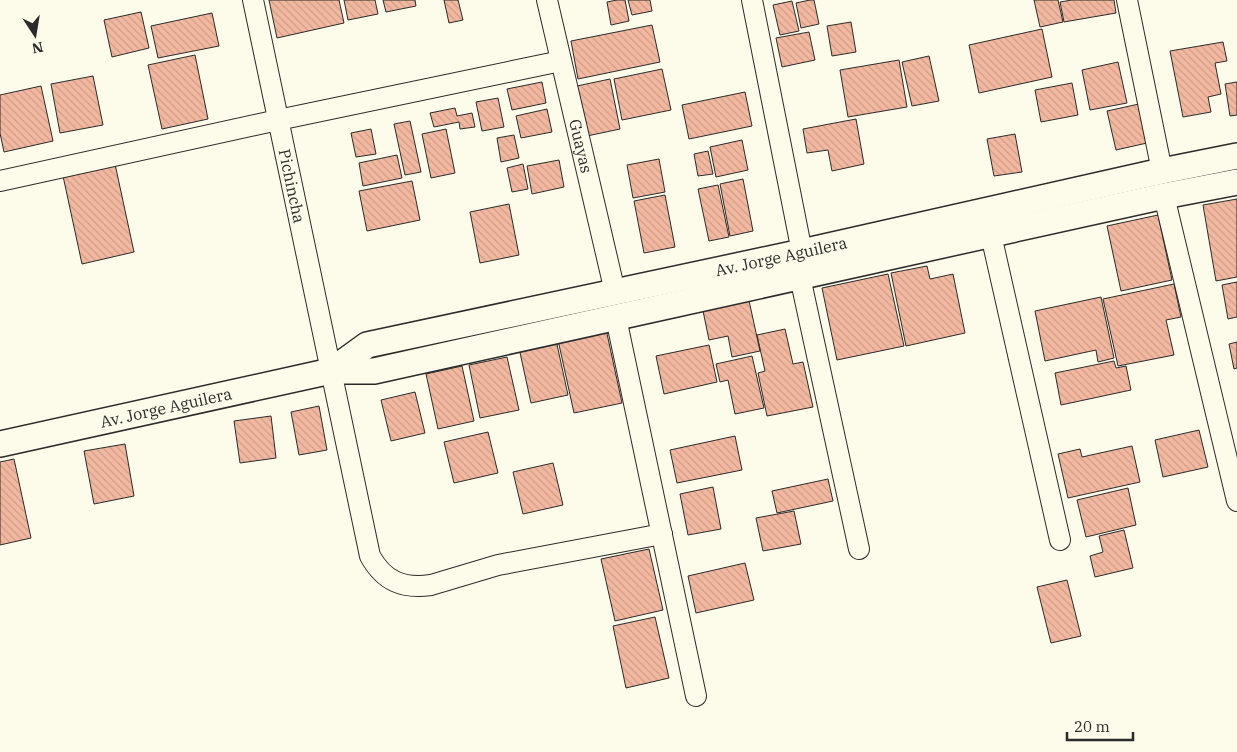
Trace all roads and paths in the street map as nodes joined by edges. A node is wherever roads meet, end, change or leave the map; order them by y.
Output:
1 (253, 0) edge
2 (547, 0) edge
3 (752, 0) edge
4 (1127, 0) edge
5 (562, 61) junction
6 (278, 120) junction
7 (1237, 156) edge
8 (1162, 171) junction
9 (0, 181) edge
10 (1237, 182) edge
11 (1164, 196) junction
12 (991, 235) junction
13 (802, 252) junction
14 (800, 277) junction
15 (615, 292) junction
16 (616, 318) junction
17 (331, 372) junction
18 (0, 444) edge
19 (1237, 501) edge
20 (662, 534) junction
21 (1060, 540) dead end
22 (859, 549) dead end
23 (696, 696) dead end

1 - 6 street, Pichincha
2 - 5 street, Guayas
3 - 13 street
4 - 8 street
5 - 6 street
5 - 15 street, Guayas
6 - 9 street
6 - 17 street, Pichincha
7 - 8 street, Av. Jorge Aguilera
8 - 13 street, Av. Jorge Aguilera
10 - 11 street, Av. Jorge Aguilera
11 - 12 street, Av. Jorge Aguilera
11 - 19 street
12 - 14 street, Av. Jorge Aguilera
12 - 21 street
13 - 15 street, Av. Jorge Aguilera
14 - 16 street, Av. Jorge Aguilera
14 - 22 street
15 - 17 street, Av. Jorge Aguilera
16 - 17 street, Av. Jorge Aguilera
16 - 20 street
17 - 18 street, Av. Jorge Aguilera
17 - 20 street, Pichincha
20 - 23 street

